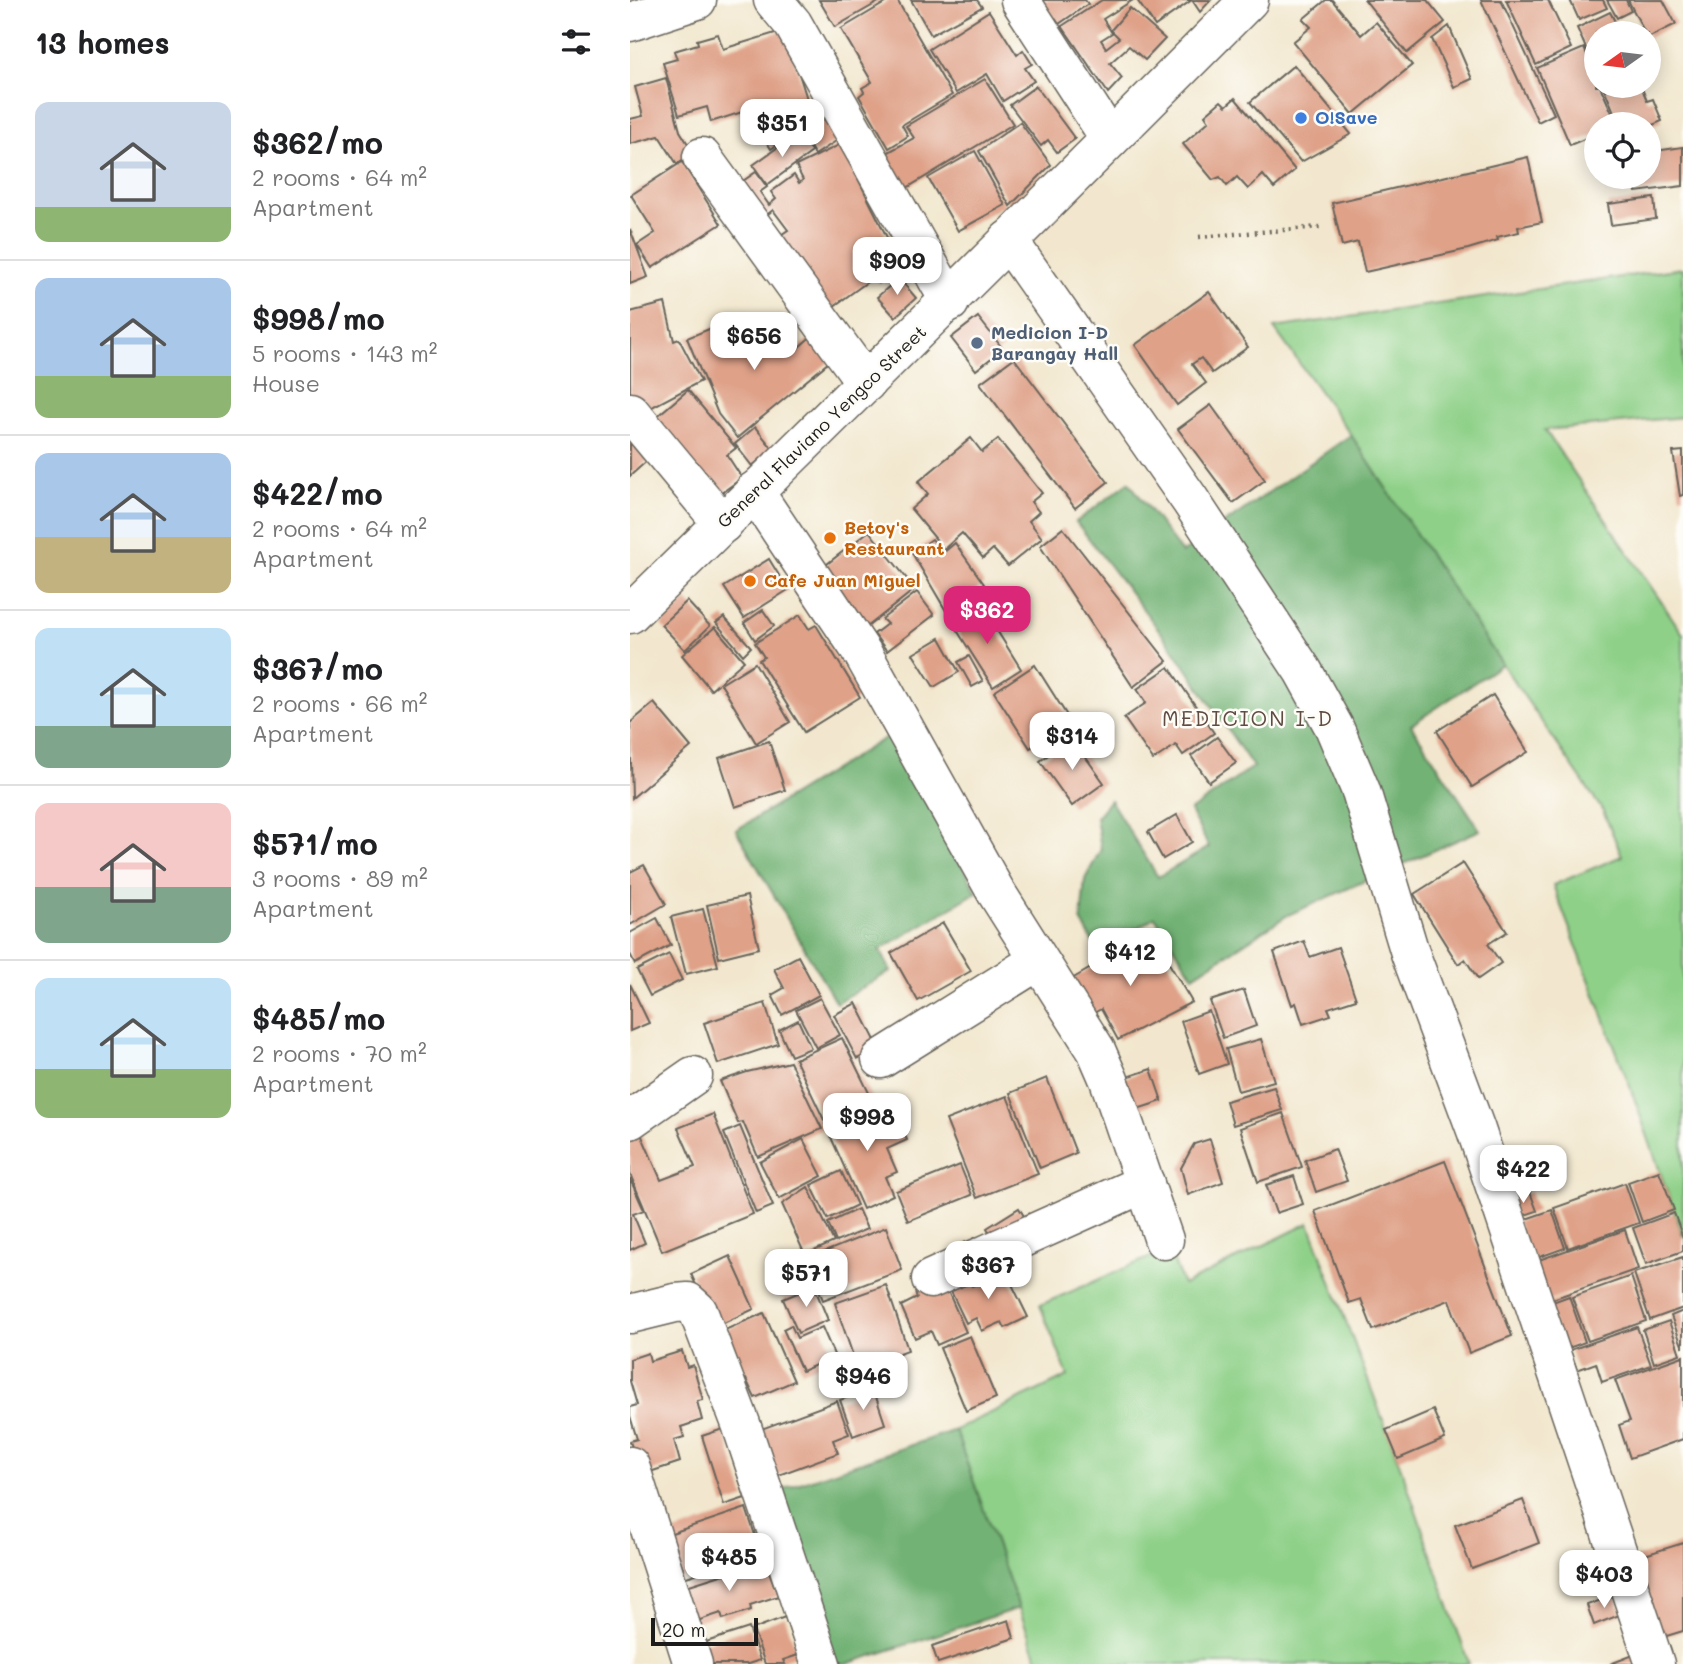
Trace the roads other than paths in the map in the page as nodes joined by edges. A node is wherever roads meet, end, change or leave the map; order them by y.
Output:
1 (697, 0) edge
2 (773, 0) edge
3 (1020, 0) edge
4 (1249, 0) edge
5 (630, 22) edge
6 (1110, 139) junction
7 (702, 157) dead end
8 (1008, 240) junction
9 (950, 302) junction
10 (866, 383) junction
11 (630, 412) edge
12 (754, 491) junction
13 (723, 524) junction
14 (630, 614) edge
15 (1038, 961) junction
16 (880, 1059) dead end
17 (693, 1076) dead end
18 (630, 1120) edge
19 (1145, 1183) junction
20 (1164, 1240) dead end
21 (931, 1279) dead end
22 (630, 1314) edge
23 (630, 1466) edge
24 (692, 1664) edge
25 (821, 1664) edge
26 (1654, 1664) edge

1 - 5 street
2 - 9 street
3 - 6 street
4 - 6 street, General Flaviano Yengco Street
6 - 8 street, General Flaviano Yengco Street
7 - 10 street
8 - 9 street, General Flaviano Yengco Street
8 - 26 street
9 - 10 street, General Flaviano Yengco Street
10 - 12 street, General Flaviano Yengco Street
11 - 13 street
12 - 13 street, General Flaviano Yengco Street
12 - 15 street
13 - 14 street, General Flaviano Yengco Street
15 - 16 street
15 - 19 street
17 - 18 street
19 - 20 street
19 - 21 street
22 - 25 street
23 - 24 street

